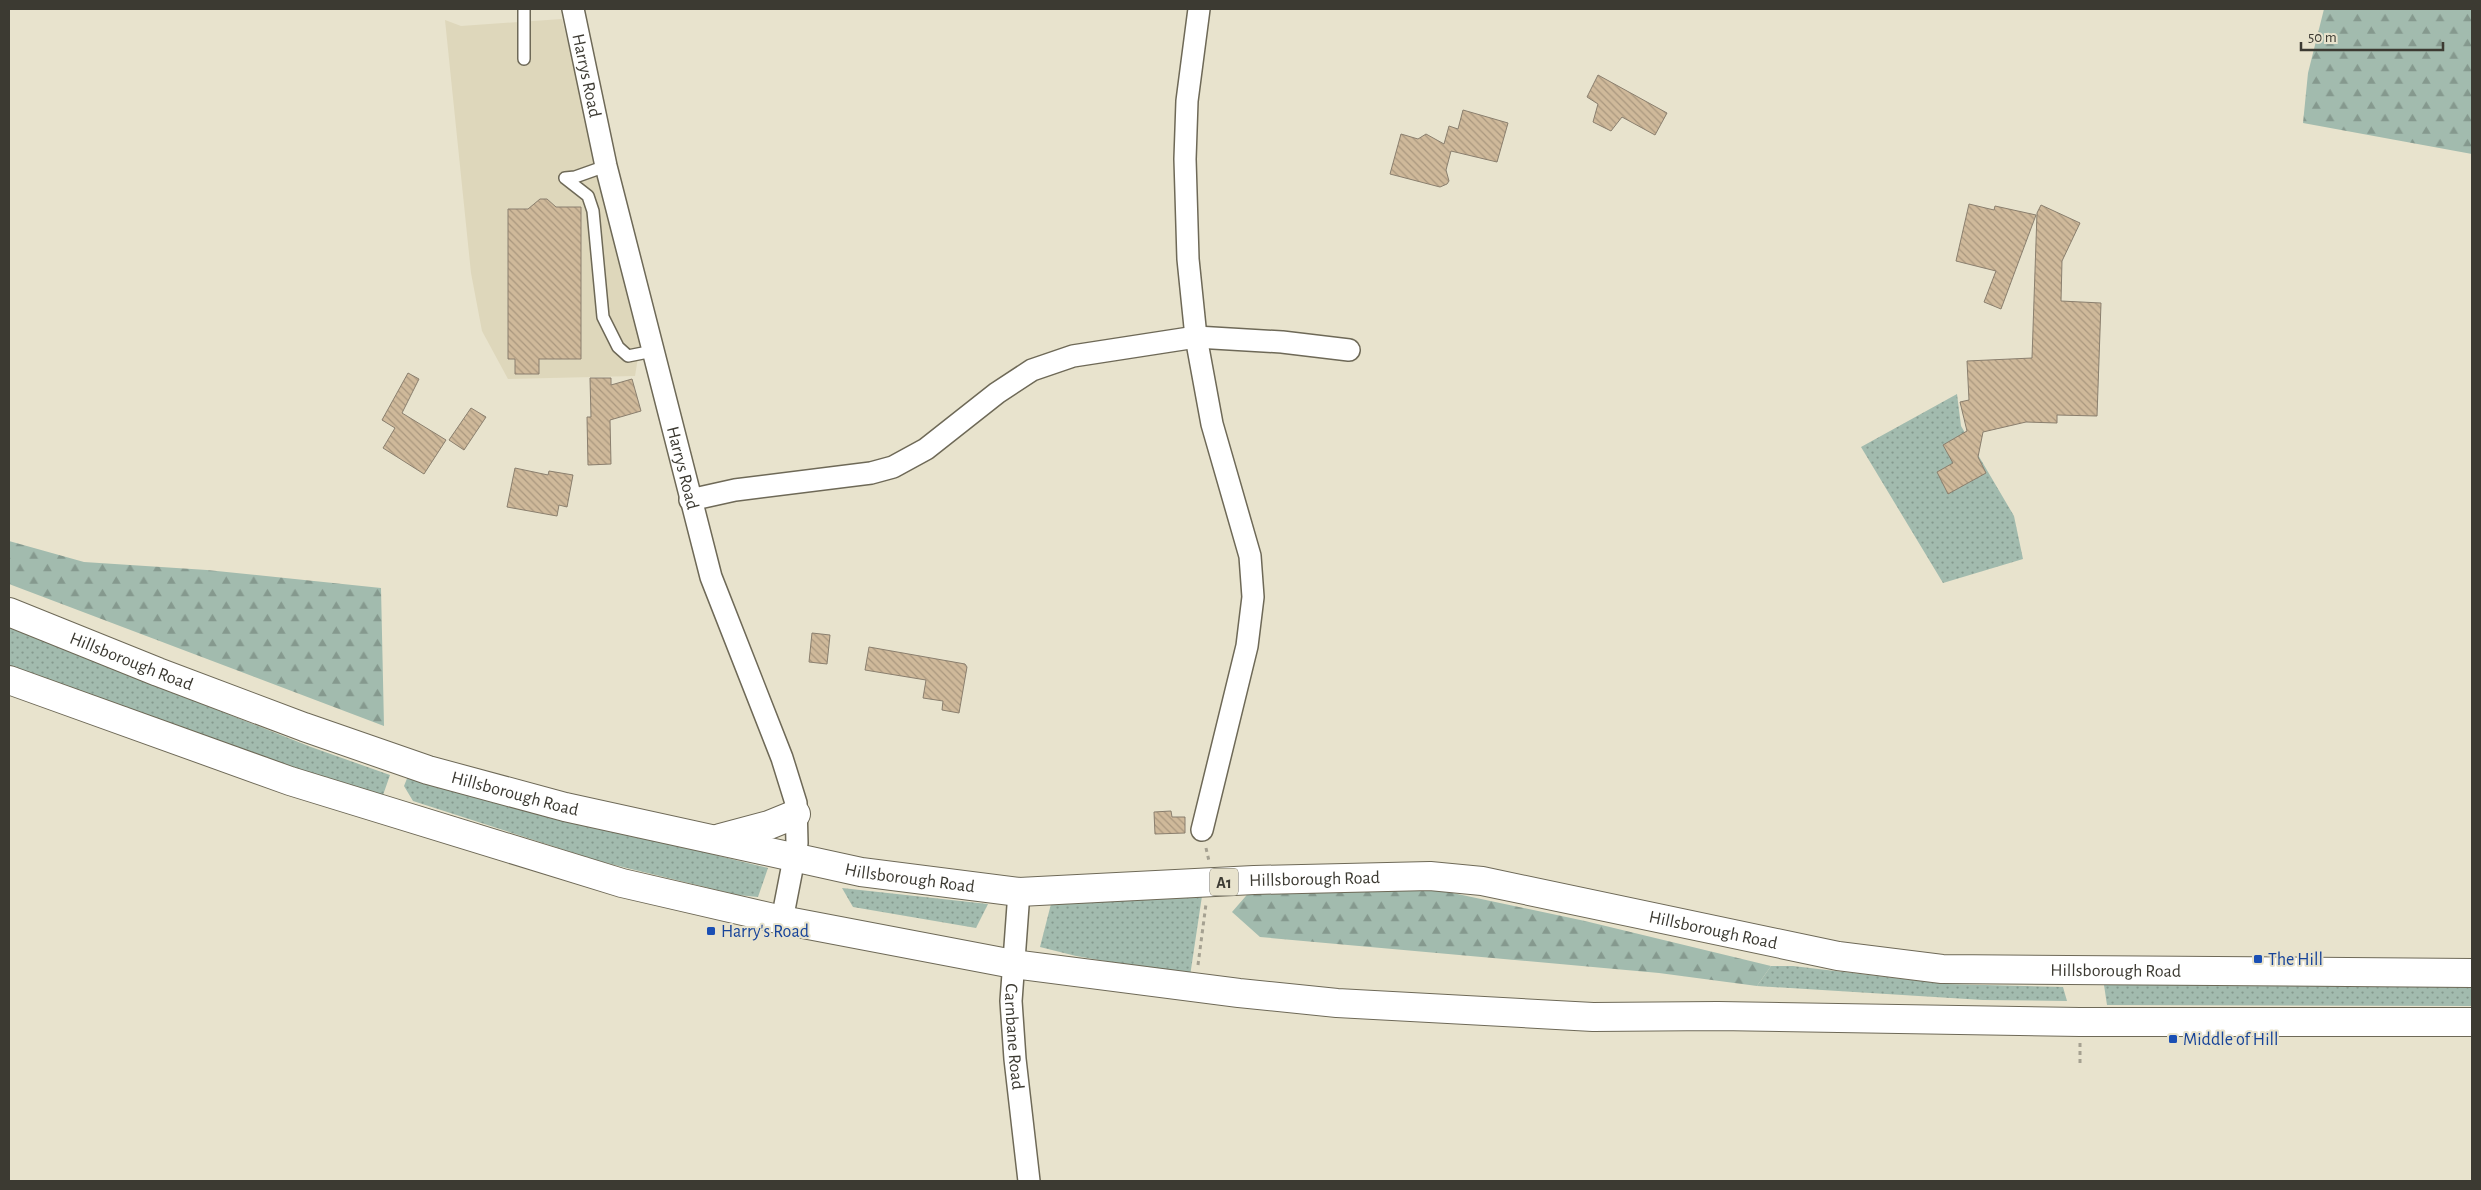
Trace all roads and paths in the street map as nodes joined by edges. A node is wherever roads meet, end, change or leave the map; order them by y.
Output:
1 (524, 9) edge
2 (573, 9) edge
3 (1199, 9) edge
4 (524, 59) dead end
5 (606, 166) junction
6 (1196, 337) junction
7 (1349, 350) dead end
8 (653, 351) junction
9 (690, 500) junction
10 (9, 612) edge
11 (9, 680) edge
12 (796, 814) junction
13 (1202, 830) dead end
14 (713, 840) junction
15 (793, 856) junction
16 (1209, 882) junction
17 (1019, 892) junction
18 (782, 920) junction
19 (1013, 964) junction
20 (2472, 973) edge
21 (1195, 987) junction
22 (2472, 1022) edge
23 (1029, 1181) edge

1 - 4 lane
2 - 5 street, Harrys Road
3 - 6 street
5 - 8 street, Harrys Road
5 - 8 lane
6 - 7 street
6 - 9 street
6 - 13 street
8 - 9 street, Harrys Road
9 - 12 street, Harrys Road
10 - 14 highway, Hillsborough Road / A1
11 - 18 highway
12 - 14 highway
12 - 15 street, Harrys Road
14 - 15 highway, Hillsborough Road / A1
15 - 17 highway, Hillsborough Road / A1
15 - 18 street, Harrys Road
16 - 17 highway, Hillsborough Road / A1
16 - 20 highway, Hillsborough Road / A1
16 - 21 path
17 - 19 street, Carnbane Road
18 - 19 highway
19 - 21 highway
19 - 23 street, Carnbane Road
21 - 22 highway

